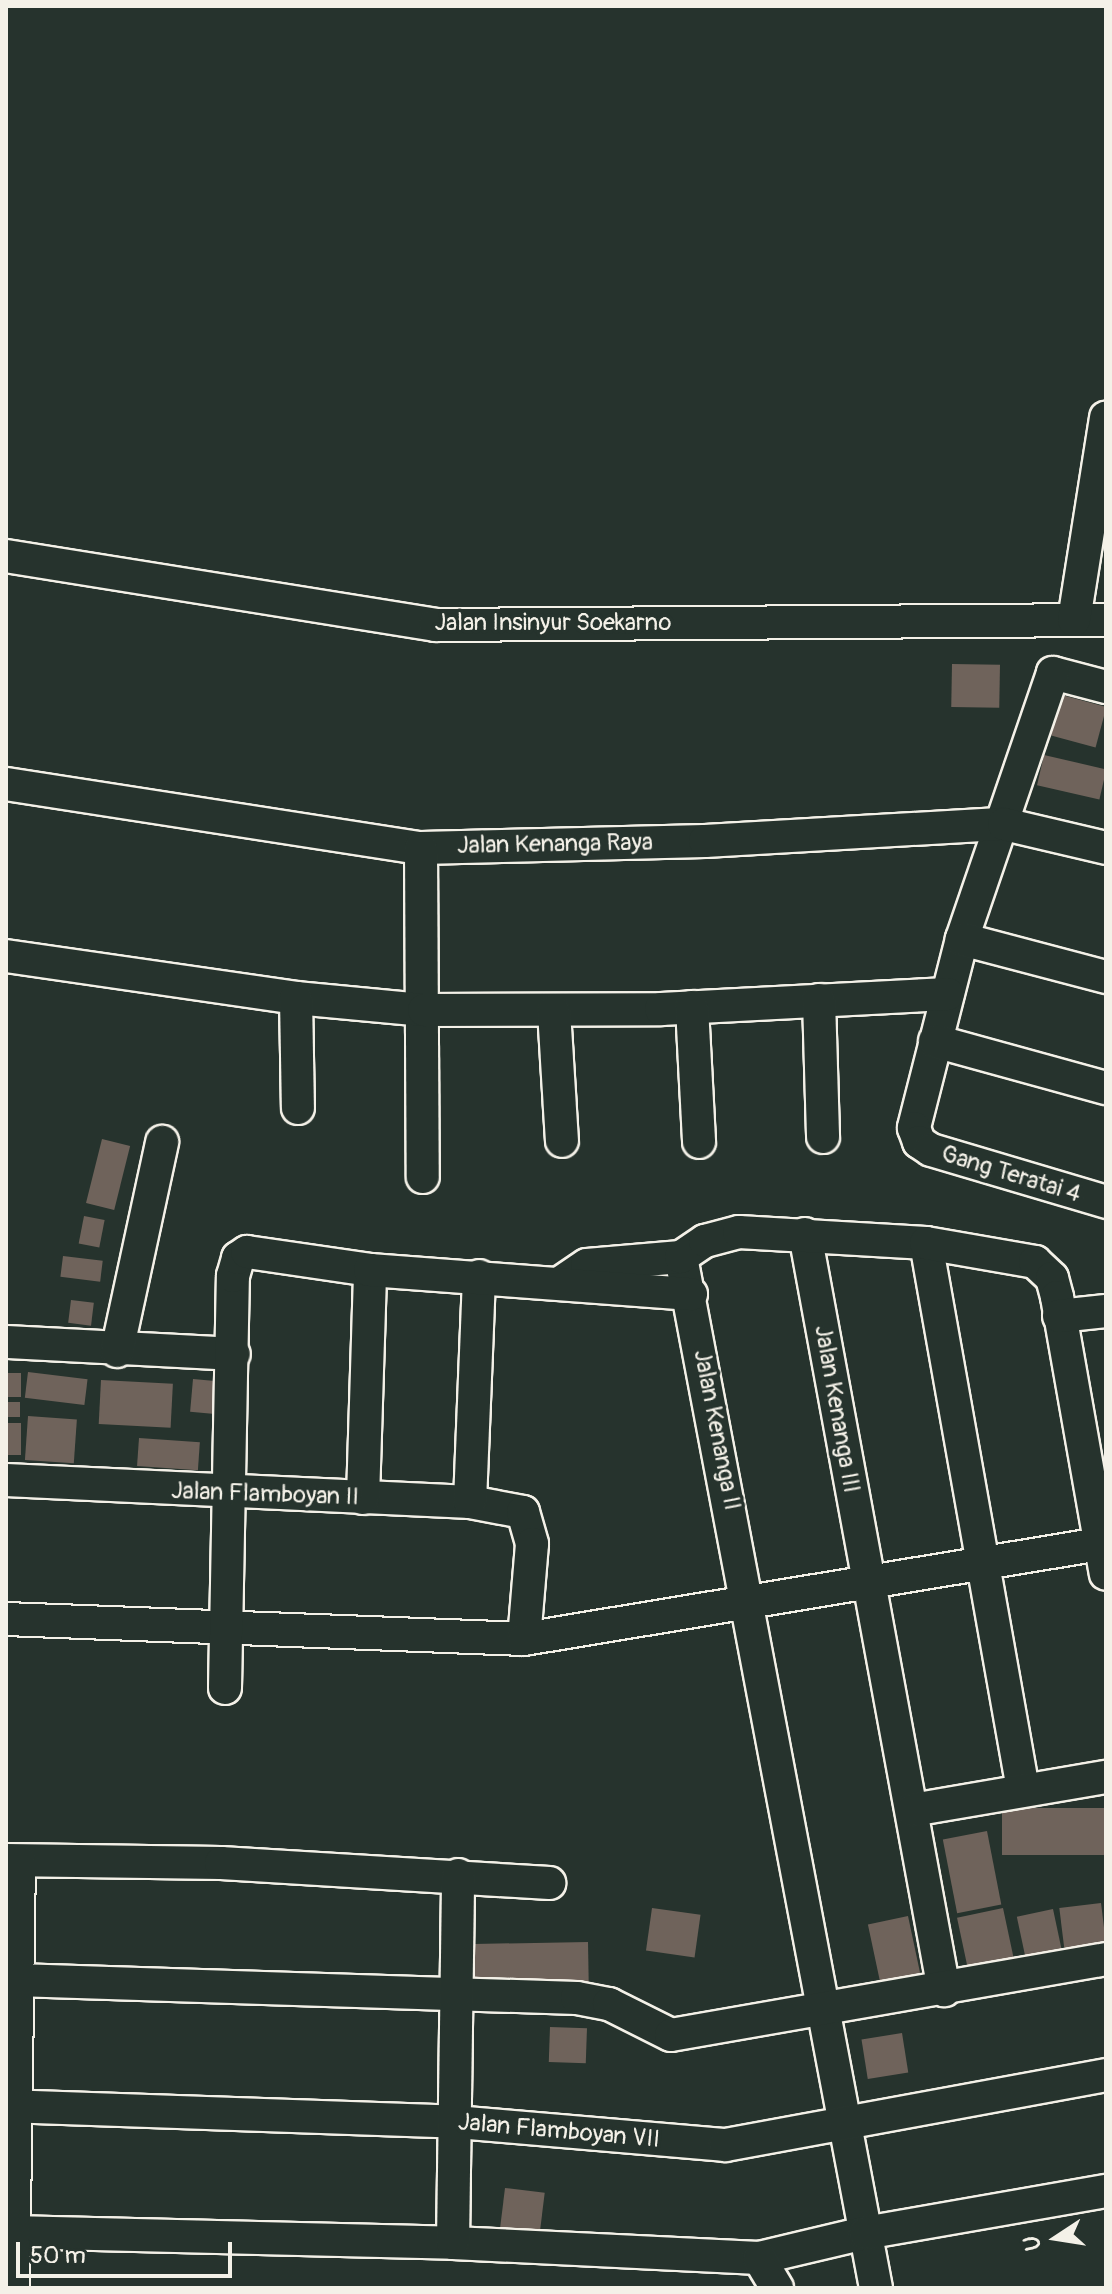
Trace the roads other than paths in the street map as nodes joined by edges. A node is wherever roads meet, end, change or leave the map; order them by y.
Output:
1 (1106, 418) edge
2 (6, 556) edge
3 (1077, 593) junction
4 (1106, 620) edge
5 (1106, 687) edge
6 (6, 784) edge
7 (1004, 824) junction
8 (421, 848) junction
9 (1106, 848) edge
10 (962, 939) junction
11 (6, 956) edge
12 (1106, 977) edge
13 (948, 994) junction
14 (296, 998) junction
15 (819, 1000) junction
16 (692, 1007) junction
17 (424, 1010) junction
18 (554, 1011) junction
19 (935, 1041) junction
20 (1106, 1088) edge
21 (298, 1108) dead end
22 (823, 1137) dead end
23 (562, 1141) dead end
24 (162, 1142) dead end
25 (699, 1142) dead end
26 (423, 1177) dead end
27 (1106, 1202) edge
28 (805, 1234) junction
29 (926, 1243) junction
30 (681, 1257) junction
31 (370, 1270) junction
32 (479, 1276) junction
33 (560, 1283) junction
34 (691, 1294) junction
35 (1106, 1311) edge
36 (1059, 1316) junction
37 (6, 1342) edge
38 (117, 1351) junction
39 (234, 1354) junction
40 (6, 1480) edge
41 (230, 1493) junction
42 (363, 1498) junction
43 (470, 1502) junction
44 (1103, 1559) edge
45 (982, 1564) junction
46 (869, 1584) junction
47 (750, 1603) junction
48 (6, 1619) edge
49 (224, 1625) junction
50 (524, 1639) junction
51 (225, 1688) dead end
52 (1106, 1777) edge
53 (1023, 1789) junction
54 (912, 1810) junction
55 (12, 1861) edge
56 (458, 1875) junction
57 (549, 1883) dead end
58 (1106, 1959) edge
59 (16, 1980) junction
60 (944, 1990) junction
61 (456, 1998) junction
62 (825, 2012) junction
63 (1106, 2075) edge
64 (10, 2106) edge
65 (456, 2122) junction
66 (847, 2123) junction
67 (1106, 2191) edge
68 (12, 2232) junction
69 (865, 2233) junction
70 (453, 2243) junction
71 (759, 2258) junction
72 (13, 2288) edge
73 (777, 2288) edge
74 (876, 2288) edge

1 - 3 street
2 - 3 street, Jalan Insinyur Soekarno
3 - 4 street, Jalan Insinyur Soekarno
5 - 7 street
6 - 8 street, Jalan Kenanga Raya
7 - 8 street, Jalan Kenanga Raya
7 - 9 street, Jalan Kenanga Raya
7 - 10 street
8 - 17 street
10 - 12 street
10 - 13 street
11 - 14 street
13 - 15 street
13 - 19 street
14 - 17 street
14 - 21 street
15 - 16 street
15 - 22 street
16 - 18 street
16 - 25 street
17 - 18 street
17 - 26 street
18 - 23 street
19 - 20 street
19 - 27 street, Gang Teratai 4
24 - 38 street
28 - 29 street
28 - 30 street
28 - 46 street, Jalan Kenanga III
29 - 36 street
29 - 45 street
30 - 33 street
30 - 34 street, Jalan Kenanga II
31 - 32 street
31 - 39 street
31 - 42 street
32 - 33 street
32 - 43 street
33 - 34 street
34 - 47 street, Jalan Kenanga II
35 - 36 street
36 - 44 street
37 - 38 street
38 - 39 street
39 - 41 street
40 - 41 street, Jalan Flamboyan II
41 - 42 street, Jalan Flamboyan II
41 - 49 street
42 - 43 street, Jalan Flamboyan II
43 - 50 street, Jalan Flamboyan II
44 - 45 street
45 - 46 street
45 - 53 street
46 - 47 street
46 - 54 street, Jalan Kenanga III
47 - 50 street
47 - 62 street, Jalan Kenanga II
48 - 49 street
49 - 50 street
49 - 51 street
52 - 53 street
53 - 54 street
54 - 60 street, Jalan Kenanga III
55 - 56 street
55 - 59 street
56 - 57 street
56 - 61 street
58 - 60 street
59 - 61 street
59 - 64 street
60 - 62 street
61 - 62 street
61 - 65 street
62 - 66 street, Jalan Kenanga II
63 - 66 street, Jalan Flamboyan VII
64 - 65 street, Jalan Flamboyan VII
64 - 68 street
65 - 66 street, Jalan Flamboyan VII
65 - 70 street
66 - 69 street, Jalan Kenanga II
67 - 69 street
68 - 70 street
68 - 72 street
69 - 71 street
69 - 74 street, Jalan Kenanga II
70 - 71 street
71 - 73 street

